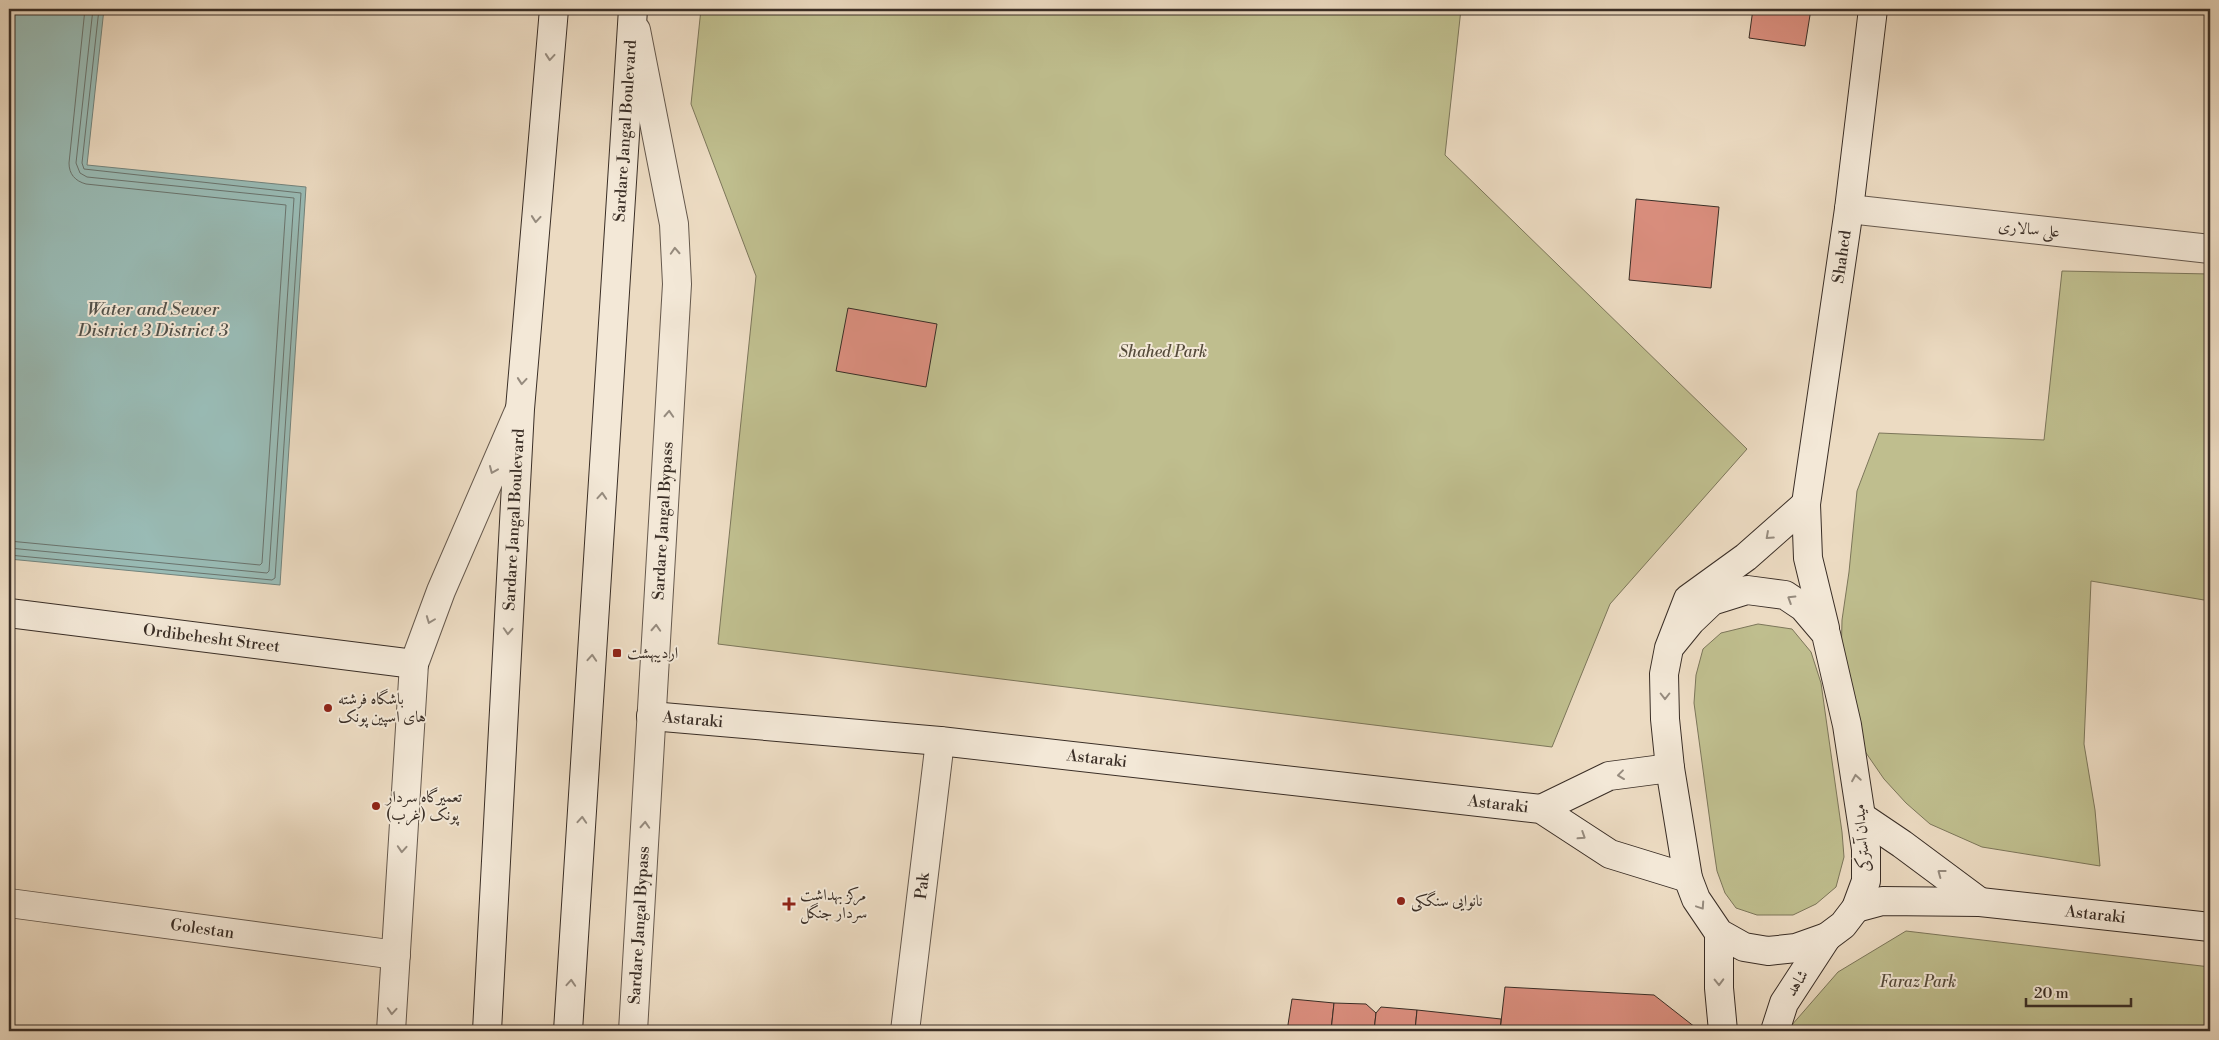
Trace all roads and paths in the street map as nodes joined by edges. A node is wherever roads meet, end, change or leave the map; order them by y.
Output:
1 (554, 9) edge
2 (1873, 9) edge
3 (633, 11) edge
4 (1849, 208) junction
5 (2210, 249) edge
6 (520, 409) junction
7 (1806, 504) junction
8 (9, 613) edge
9 (1826, 634) junction
10 (1669, 648) junction
11 (414, 664) junction
12 (651, 716) junction
13 (940, 741) junction
14 (1670, 768) junction
15 (1541, 809) junction
16 (1862, 817) junction
17 (1688, 878) junction
18 (1980, 902) junction
19 (9, 903) edge
20 (1856, 908) junction
21 (2210, 927) edge
22 (1719, 933) junction
23 (1827, 937) junction
24 (396, 955) junction
25 (391, 1031) edge
26 (487, 1031) edge
27 (568, 1031) edge
28 (633, 1031) edge
29 (905, 1031) edge
30 (1723, 1031) edge
31 (1775, 1031) edge

1 -> 6 street, Sardare Jangal Boulevard
2 - 4 street, Shahed
12 -> 3 street, Sardare Jangal Bypass
27 -> 3 street, Sardare Jangal Boulevard
4 - 5 street, علی سالاری
4 - 7 street, Shahed
6 -> 11 street
6 -> 26 street, Sardare Jangal Boulevard
7 - 9 street, Shahed
7 -> 10 street
8 - 11 street, Ordibehesht Street
9 -> 10 street, میدان آسترکی
16 -> 9 street, میدان آسترکی
10 -> 14 street, میدان آسترکی
11 -> 24 street
12 - 13 street, Astaraki
28 -> 12 street, Sardare Jangal Bypass
13 - 15 street, Astaraki
13 - 29 street, Pak
14 -> 15 street
14 - 17 street, میدان آسترکی
15 -> 17 street
18 -> 16 street
16 - 20 street, میدان آسترکی
17 -> 22 street, میدان آسترکی
18 - 20 street, Astaraki
18 - 21 street, Astaraki
19 - 24 street, Golestan
20 - 23 street, میدان آسترکی
22 - 23 street, میدان آسترکی
22 -> 30 street
23 - 31 street, شاهد
24 -> 25 street

